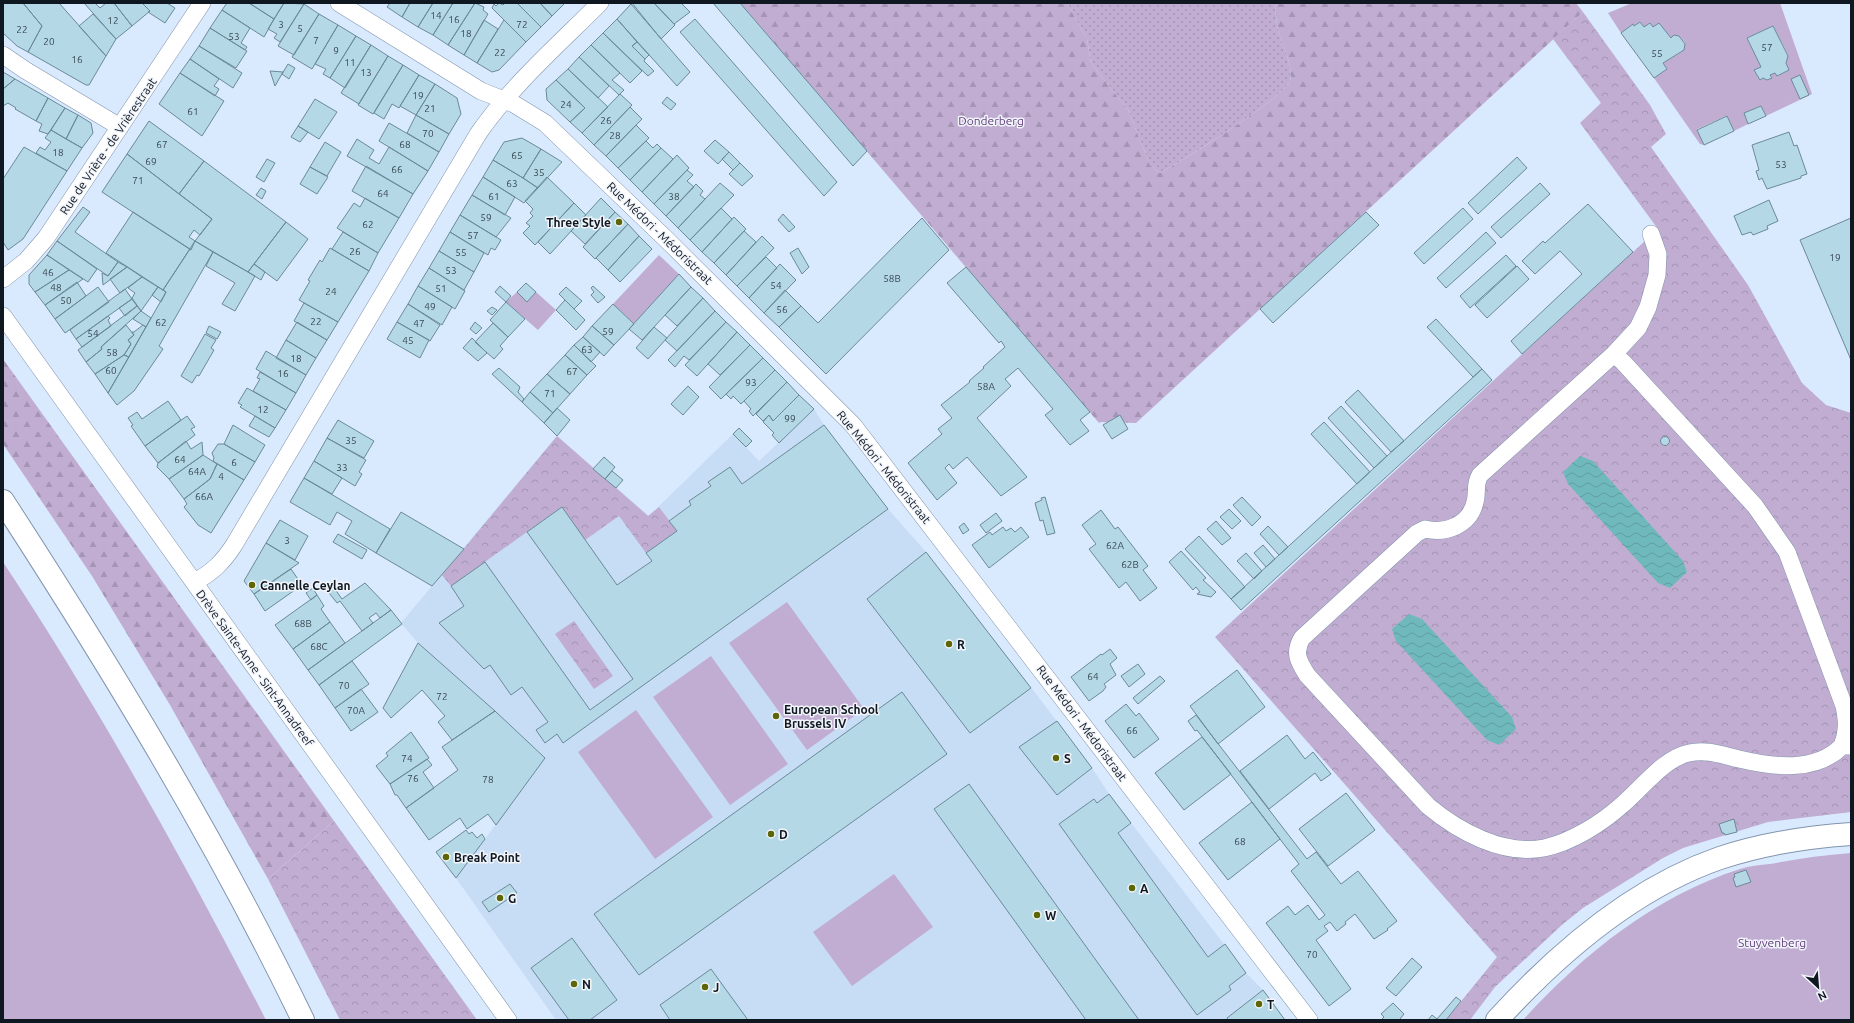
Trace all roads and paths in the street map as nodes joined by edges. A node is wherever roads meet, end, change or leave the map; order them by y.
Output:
1 (202, 3) edge
2 (339, 3) edge
3 (600, 3) edge
4 (3, 55) edge
5 (504, 101) junction
6 (120, 127) junction
7 (1651, 234) dead end
8 (3, 279) edge
9 (3, 316) edge
10 (1614, 354) junction
11 (3, 501) edge
12 (194, 582) junction
13 (1846, 746) edge
14 (1851, 834) edge
15 (303, 1020) edge
16 (508, 1020) edge
17 (1310, 1020) edge
18 (1497, 1020) edge

1 - 6 street, Rue de Vrière - de Vrièrestraat
2 - 5 street, Rue Médori - Médoristraat
3 - 5 street
4 - 6 street
5 - 12 street
5 - 17 street, Rue Médori - Médoristraat
6 - 8 street, Rue de Vrière - de Vrièrestraat
7 - 10 street
9 - 12 street, Drève Sainte-Anne - Sint-Annadreef
10 - 13 street
10 - 13 street
11 - 15 main road
12 - 16 street, Drève Sainte-Anne - Sint-Annadreef
14 - 18 main road

